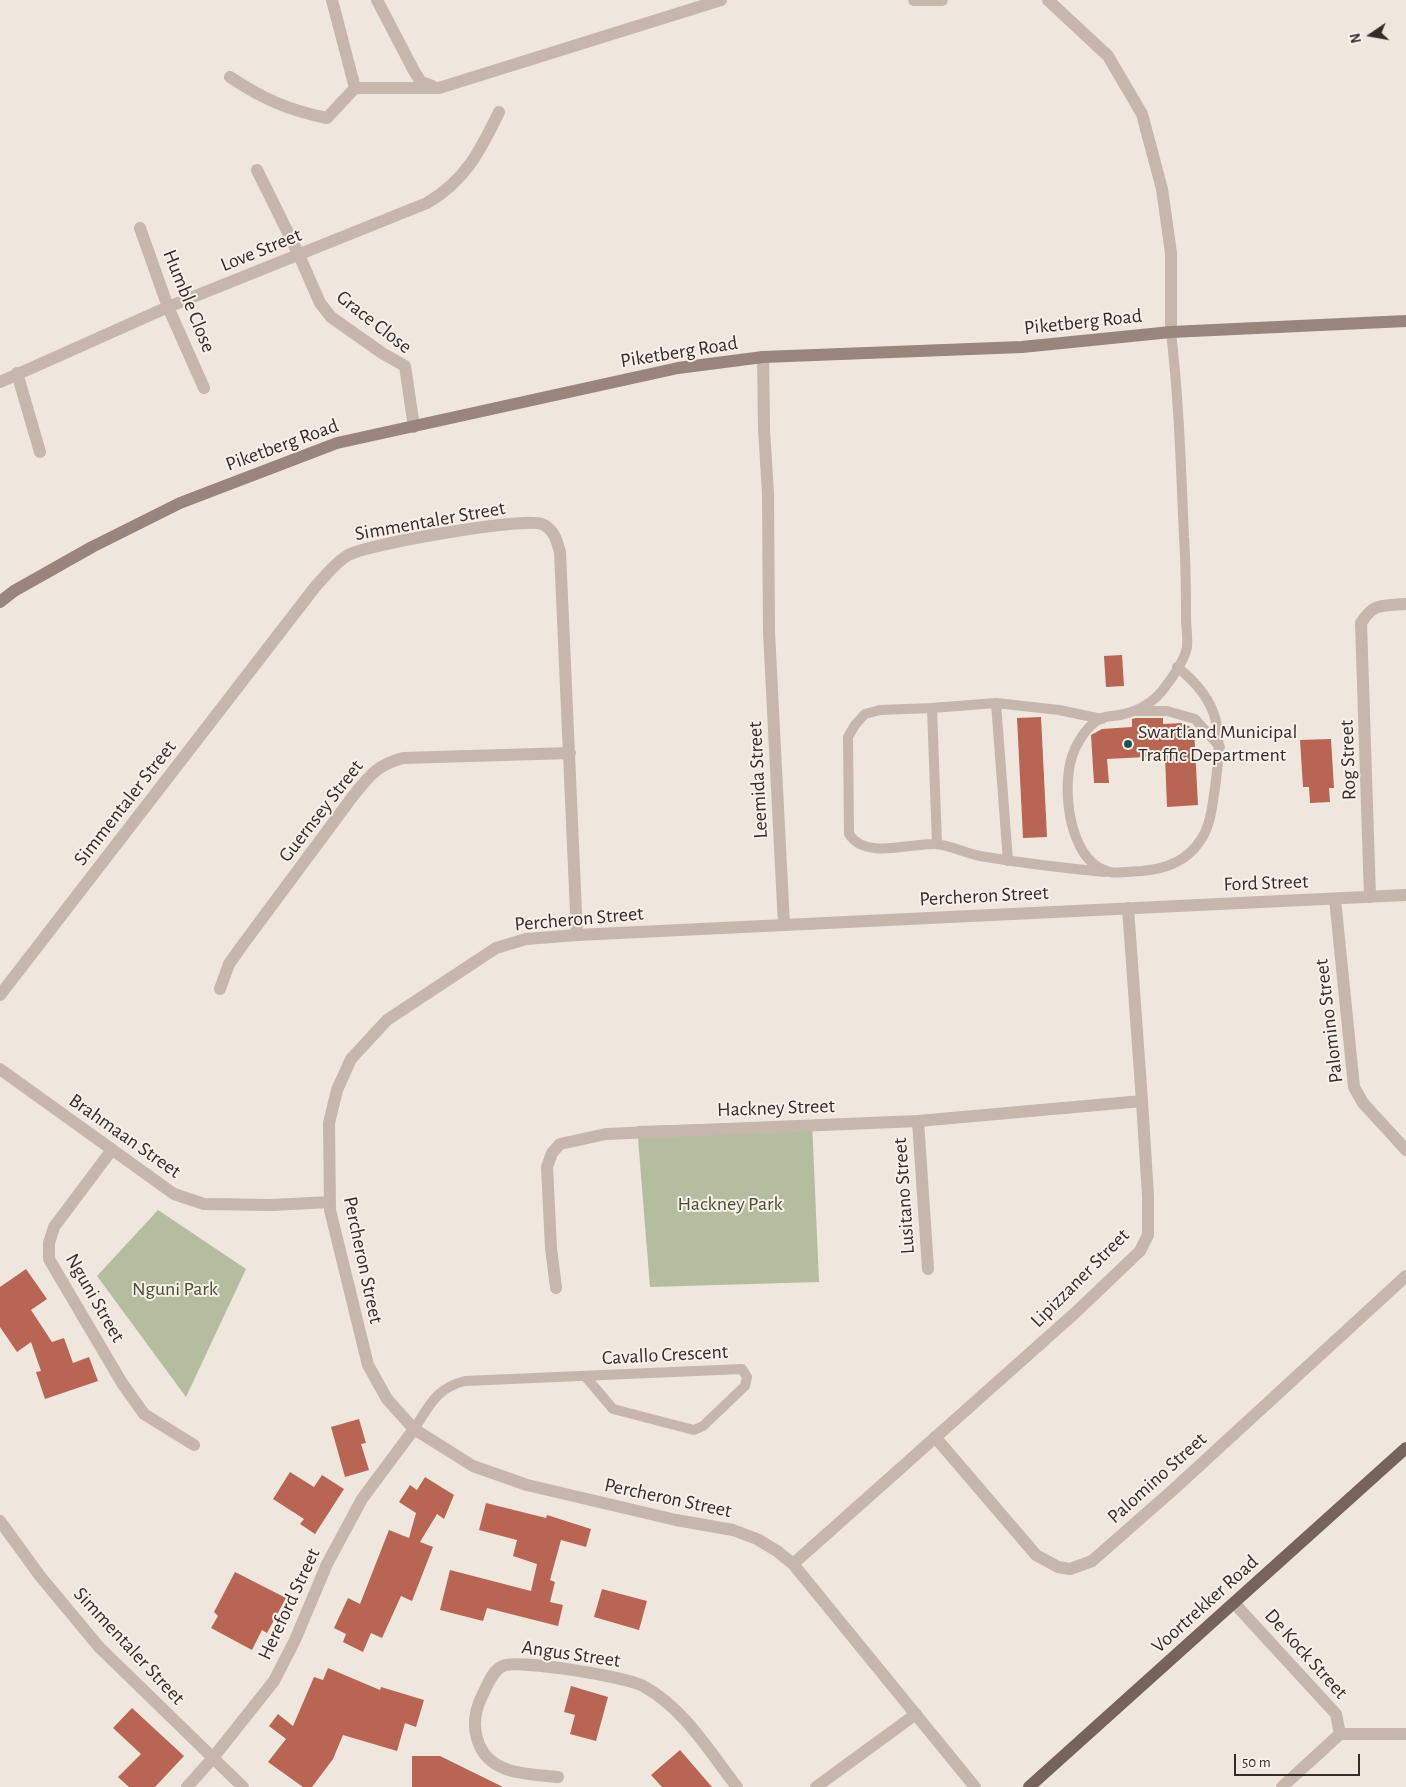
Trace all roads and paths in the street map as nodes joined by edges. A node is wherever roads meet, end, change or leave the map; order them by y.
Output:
1 (332, 0) edge
2 (378, 0) edge
3 (721, 0) edge
4 (914, 0) edge
5 (942, 0) edge
6 (1048, 0) edge
7 (230, 78) dead end
8 (355, 88) junction
9 (439, 88) junction
10 (499, 112) dead end
11 (257, 170) dead end
12 (140, 228) dead end
13 (299, 255) junction
14 (168, 307) junction
15 (1406, 321) edge
16 (1171, 332) junction
17 (763, 357) junction
18 (17, 373) junction
19 (0, 382) edge
20 (204, 388) dead end
21 (414, 426) junction
22 (40, 452) dead end
23 (0, 602) edge
24 (1406, 604) edge
25 (1177, 667) junction
26 (996, 703) junction
27 (932, 708) junction
28 (1135, 711) junction
29 (1102, 718) junction
30 (1220, 747) junction
31 (570, 753) junction
32 (937, 844) junction
33 (1008, 861) junction
34 (1112, 873) junction
35 (1406, 895) edge
36 (1370, 896) junction
37 (1335, 899) junction
38 (1128, 908) junction
39 (784, 925) junction
40 (577, 935) junction
41 (220, 989) dead end
42 (0, 995) edge
43 (0, 1069) edge
44 (1142, 1101) junction
45 (918, 1121) junction
46 (1406, 1150) edge
47 (111, 1151) junction
48 (330, 1202) junction
49 (928, 1269) dead end
50 (1406, 1276) edge
51 (556, 1288) dead end
52 (586, 1376) junction
53 (414, 1429) junction
54 (935, 1437) junction
55 (194, 1445) dead end
56 (1406, 1448) edge
57 (0, 1521) edge
58 (793, 1564) junction
59 (1234, 1603) junction
60 (916, 1714) junction
61 (1340, 1734) junction
62 (1406, 1734) edge
63 (212, 1759) junction
64 (558, 1777) dead end
65 (186, 1787) edge
66 (243, 1787) edge
67 (737, 1787) edge
68 (816, 1787) edge
69 (975, 1787) edge
70 (1029, 1787) edge
71 (1282, 1787) edge

1 - 8 street
2 - 9 street
3 - 9 street
4 - 5 street
6 - 16 street
7 - 8 street
8 - 9 street
10 - 13 street, Love Street
11 - 13 street, Grace Close
12 - 14 street, Humble Close
13 - 14 street, Love Street
13 - 21 street, Grace Close
14 - 18 street, Love Street
14 - 20 street, Humble Close
15 - 16 street, Piketberg Road
16 - 17 street, Piketberg Road
16 - 25 lane
17 - 21 street, Piketberg Road
17 - 39 street, Leemida Street
18 - 19 street, Love Street
18 - 22 street
21 - 23 street, Piketberg Road
24 - 36 street, Rog Street
25 - 28 lane
25 - 30 lane
26 - 27 lane
26 - 29 lane
26 - 33 lane
27 - 32 lane
27 - 32 lane
28 - 29 lane
28 - 30 lane
29 - 34 lane
30 - 34 lane
31 - 40 street, Simmentaler Street
31 - 41 street, Guernsey Street
31 - 42 street, Simmentaler Street
32 - 33 lane
33 - 34 lane
35 - 36 street, Ford Street
36 - 37 street, Ford Street
37 - 38 street, Ford Street
37 - 46 street, Palomino Street
38 - 39 street, Percheron Street
38 - 44 street, Lipizzaner Street
39 - 40 street, Percheron Street
40 - 48 street, Percheron Street
43 - 47 street, Brahmaan Street
44 - 45 street, Hackney Street
44 - 54 street, Lipizzaner Street
45 - 49 street, Lusitano Street
45 - 51 street, Hackney Street
47 - 48 street, Brahmaan Street
47 - 55 street, Nguni Street
48 - 53 street, Percheron Street
50 - 54 street, Palomino Street
52 - 52 lane, Cavallo Crescent
52 - 53 lane, Cavallo Crescent
53 - 58 street, Percheron Street
53 - 63 street, Hereford Street
54 - 58 street, Lipizzaner Street
56 - 59 main road, Voortrekker Road
57 - 63 street, Simmentaler Street
58 - 60 street, Percheron Street
59 - 61 street, De Kock Street
59 - 70 main road, Voortrekker Road
60 - 68 street
60 - 69 street, Percheron Street
61 - 62 street
61 - 71 street
63 - 65 street, Hereford Street
63 - 66 street, Simmentaler Street
64 - 67 street, Angus Street

